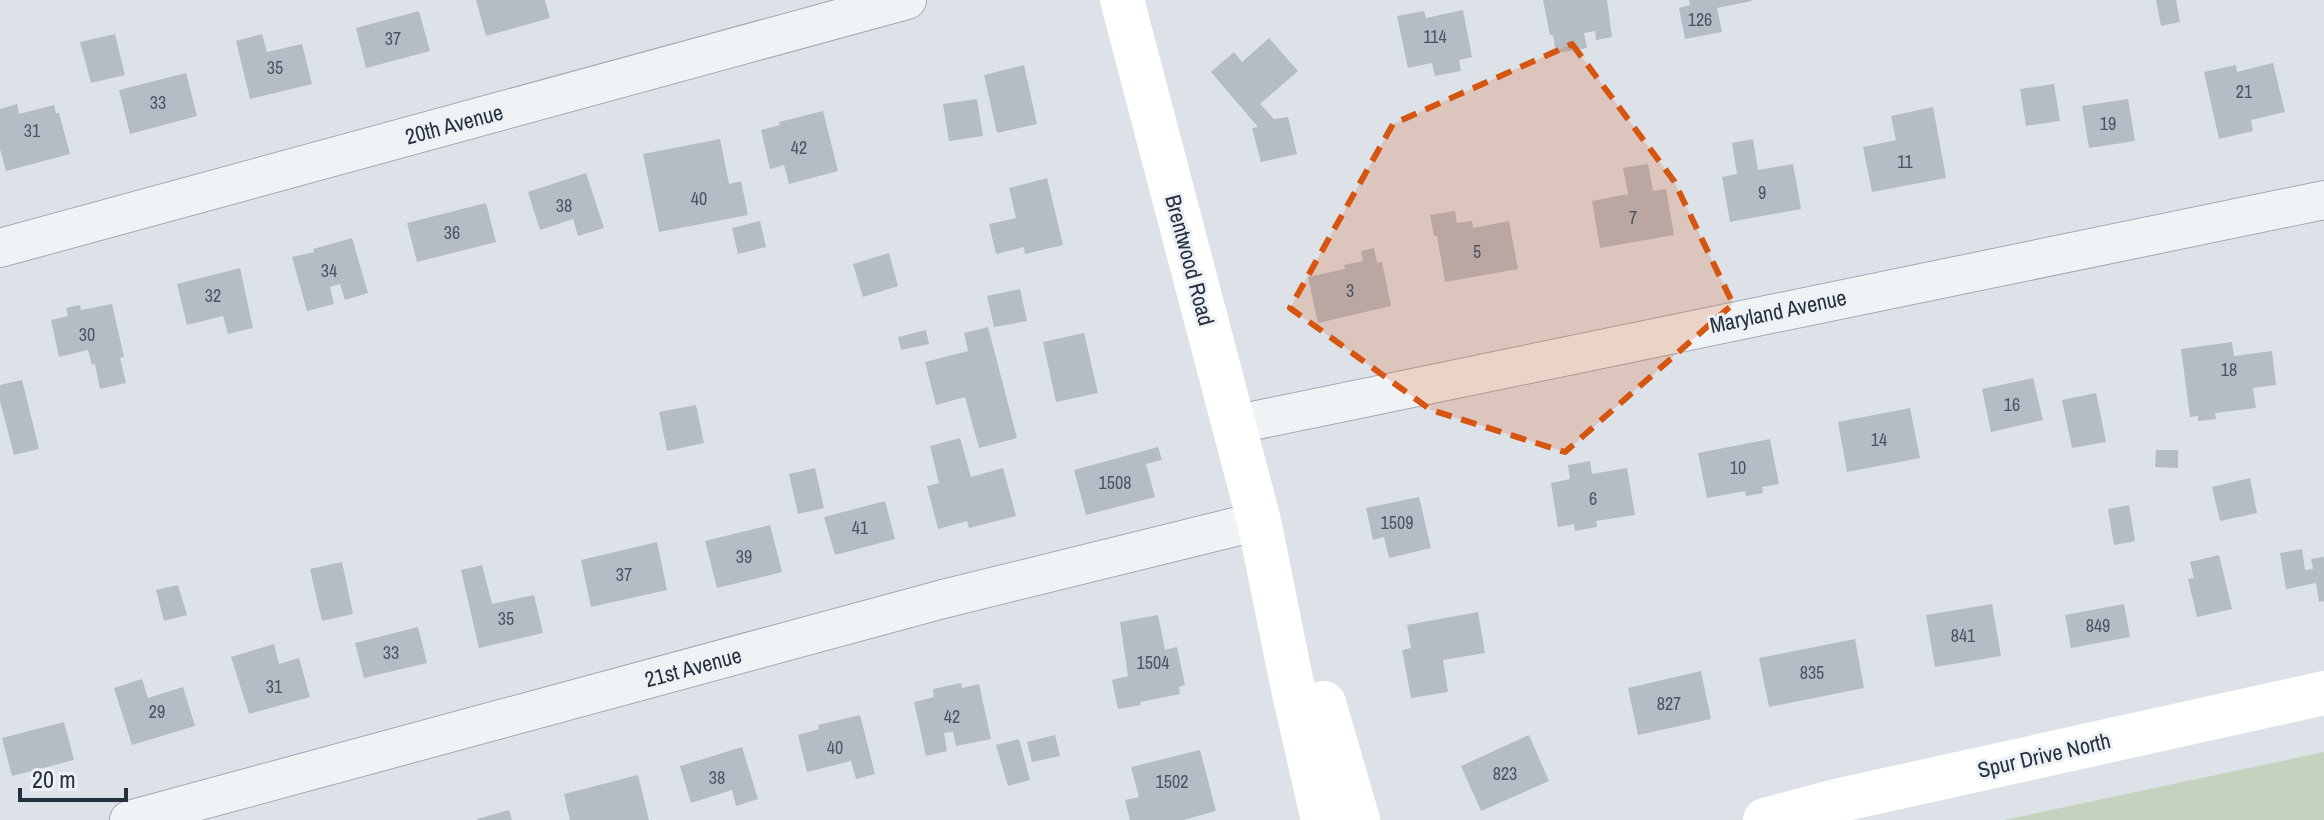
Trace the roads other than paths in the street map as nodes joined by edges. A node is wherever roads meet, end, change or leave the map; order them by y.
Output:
1 (907, 0) edge
2 (1122, 0) edge
3 (2324, 200) edge
4 (0, 248) edge
5 (1233, 425) junction
6 (1259, 521) junction
7 (2324, 693) edge
8 (129, 820) edge
9 (1323, 820) edge
10 (1358, 820) edge
11 (1765, 820) edge

1 - 4 street, 20th Avenue
2 - 5 street, Brentwood Road
3 - 5 street, Maryland Avenue
5 - 6 street, Brentwood Road
6 - 8 street, 21st Avenue
6 - 9 street, Brentwood Road
6 - 10 street, Brentwood Road
7 - 11 street, Spur Drive North

